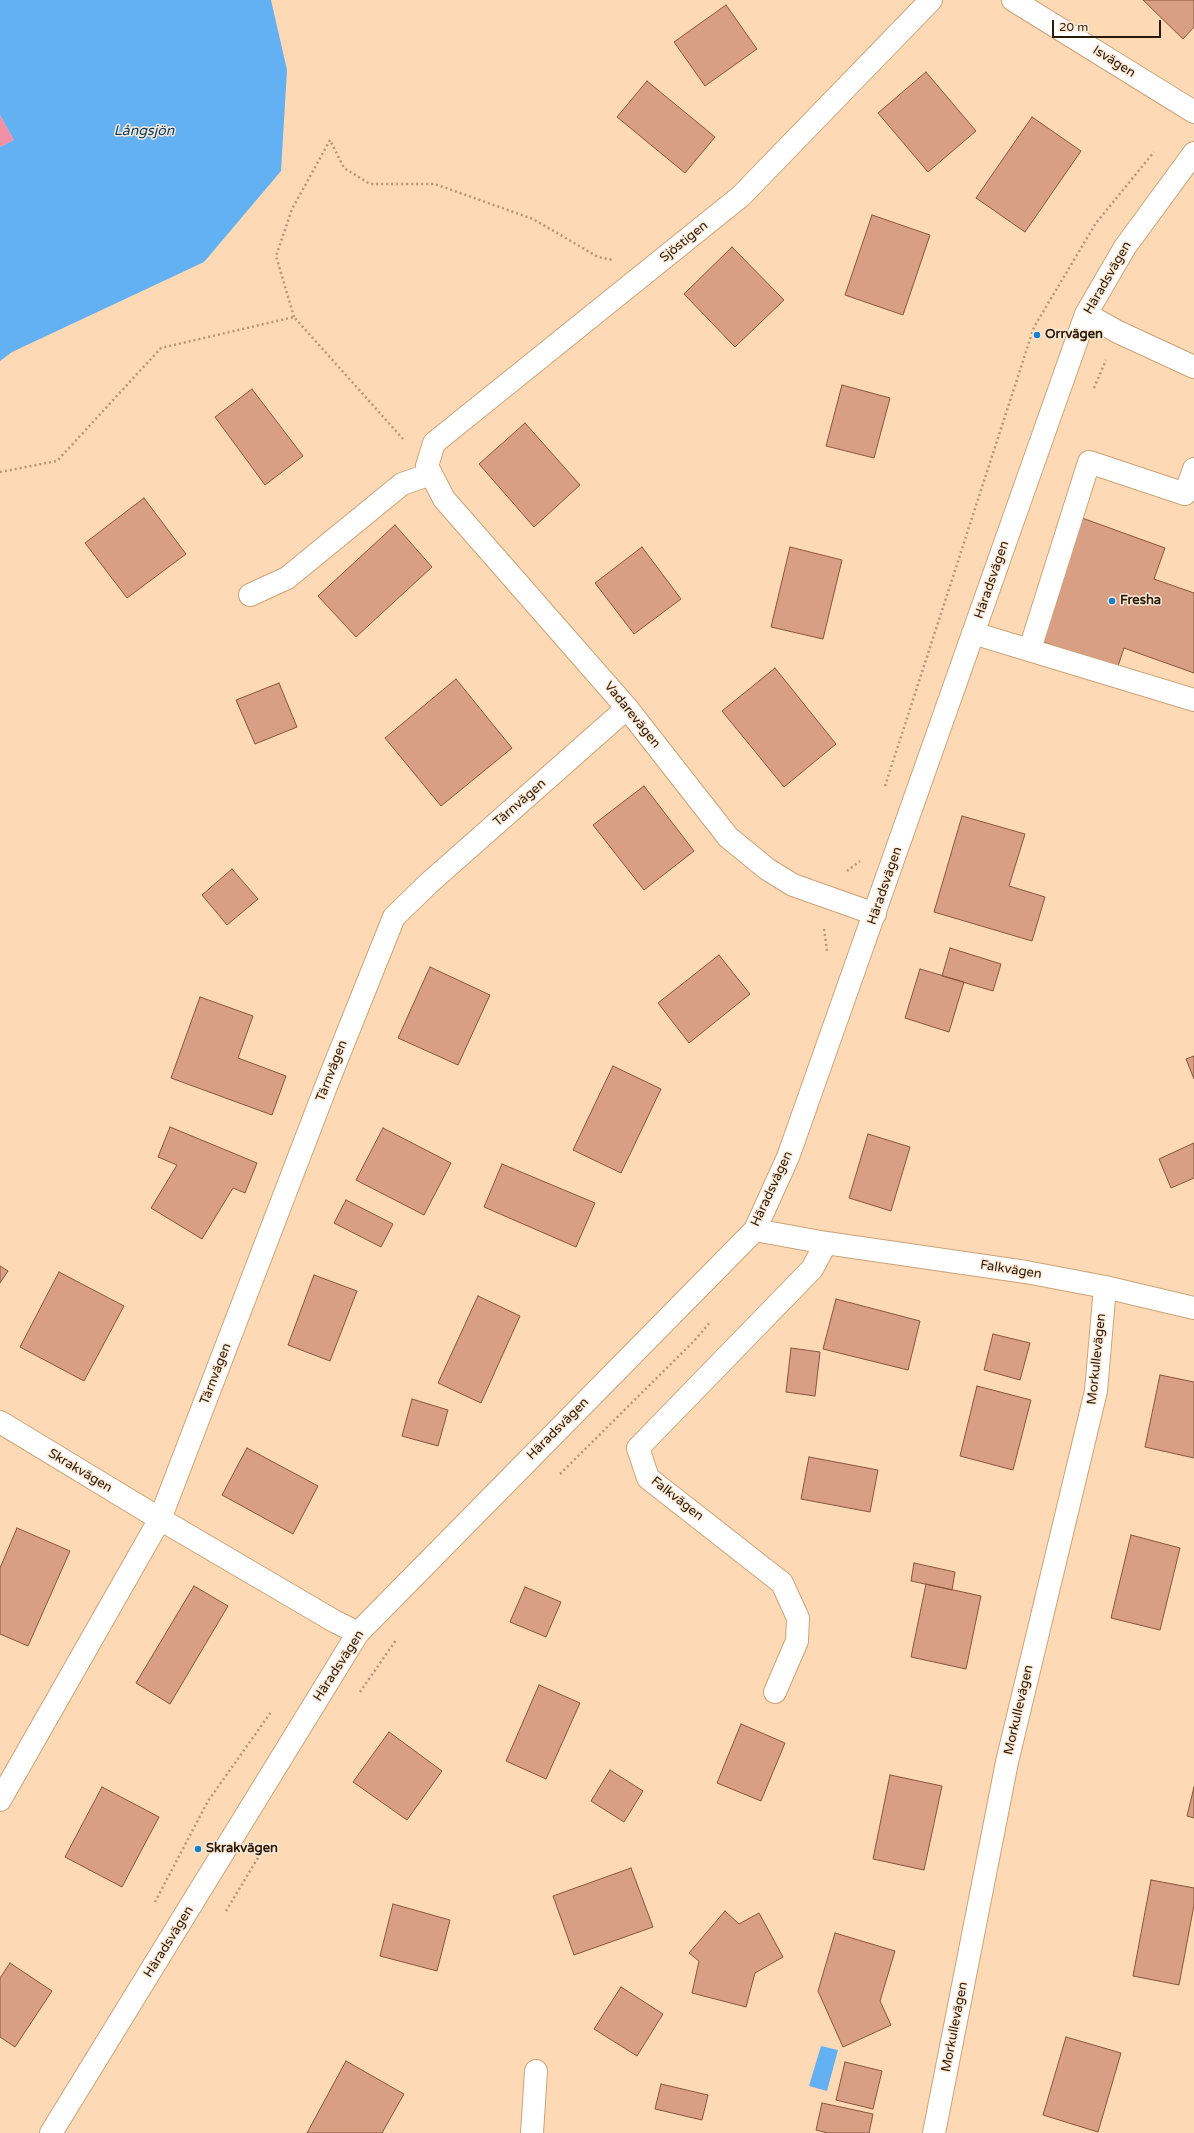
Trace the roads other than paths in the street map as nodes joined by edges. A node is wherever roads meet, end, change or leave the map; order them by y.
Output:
1 (931, 0) edge
2 (1013, 0) edge
3 (1194, 112) edge
4 (1194, 153) edge
5 (1086, 314) junction
6 (1194, 368) edge
7 (429, 470) junction
8 (1194, 470) edge
9 (250, 594) dead end
10 (973, 633) junction
11 (1030, 649) junction
12 (1194, 700) edge
13 (627, 708) junction
14 (875, 914) junction
15 (755, 1230) junction
16 (826, 1243) junction
17 (1105, 1287) junction
18 (1194, 1308) edge
19 (0, 1422) edge
20 (160, 1519) junction
21 (358, 1633) junction
22 (775, 1692) dead end
23 (0, 1800) edge
24 (536, 2071) dead end
25 (51, 2133) edge
26 (532, 2133) edge
27 (934, 2133) edge

1 - 7 street, Sjöstigen
2 - 3 street, Isvägen
4 - 5 street, Häradsvägen
5 - 6 street
5 - 10 street, Häradsvägen
7 - 9 street
7 - 13 street, Vadarevägen
8 - 11 street
10 - 11 street
10 - 14 street, Häradsvägen
11 - 12 street
13 - 14 street, Vadarevägen
13 - 20 street, Tärnvägen
14 - 15 street, Häradsvägen
15 - 16 street, Falkvägen
15 - 21 street, Häradsvägen
16 - 17 street, Falkvägen
16 - 22 street, Falkvägen
17 - 18 street, Falkvägen
17 - 27 street, Morkullevägen
19 - 20 street, Skrakvägen
20 - 21 street, Skrakvägen
20 - 23 street
21 - 25 street, Häradsvägen
24 - 26 street

